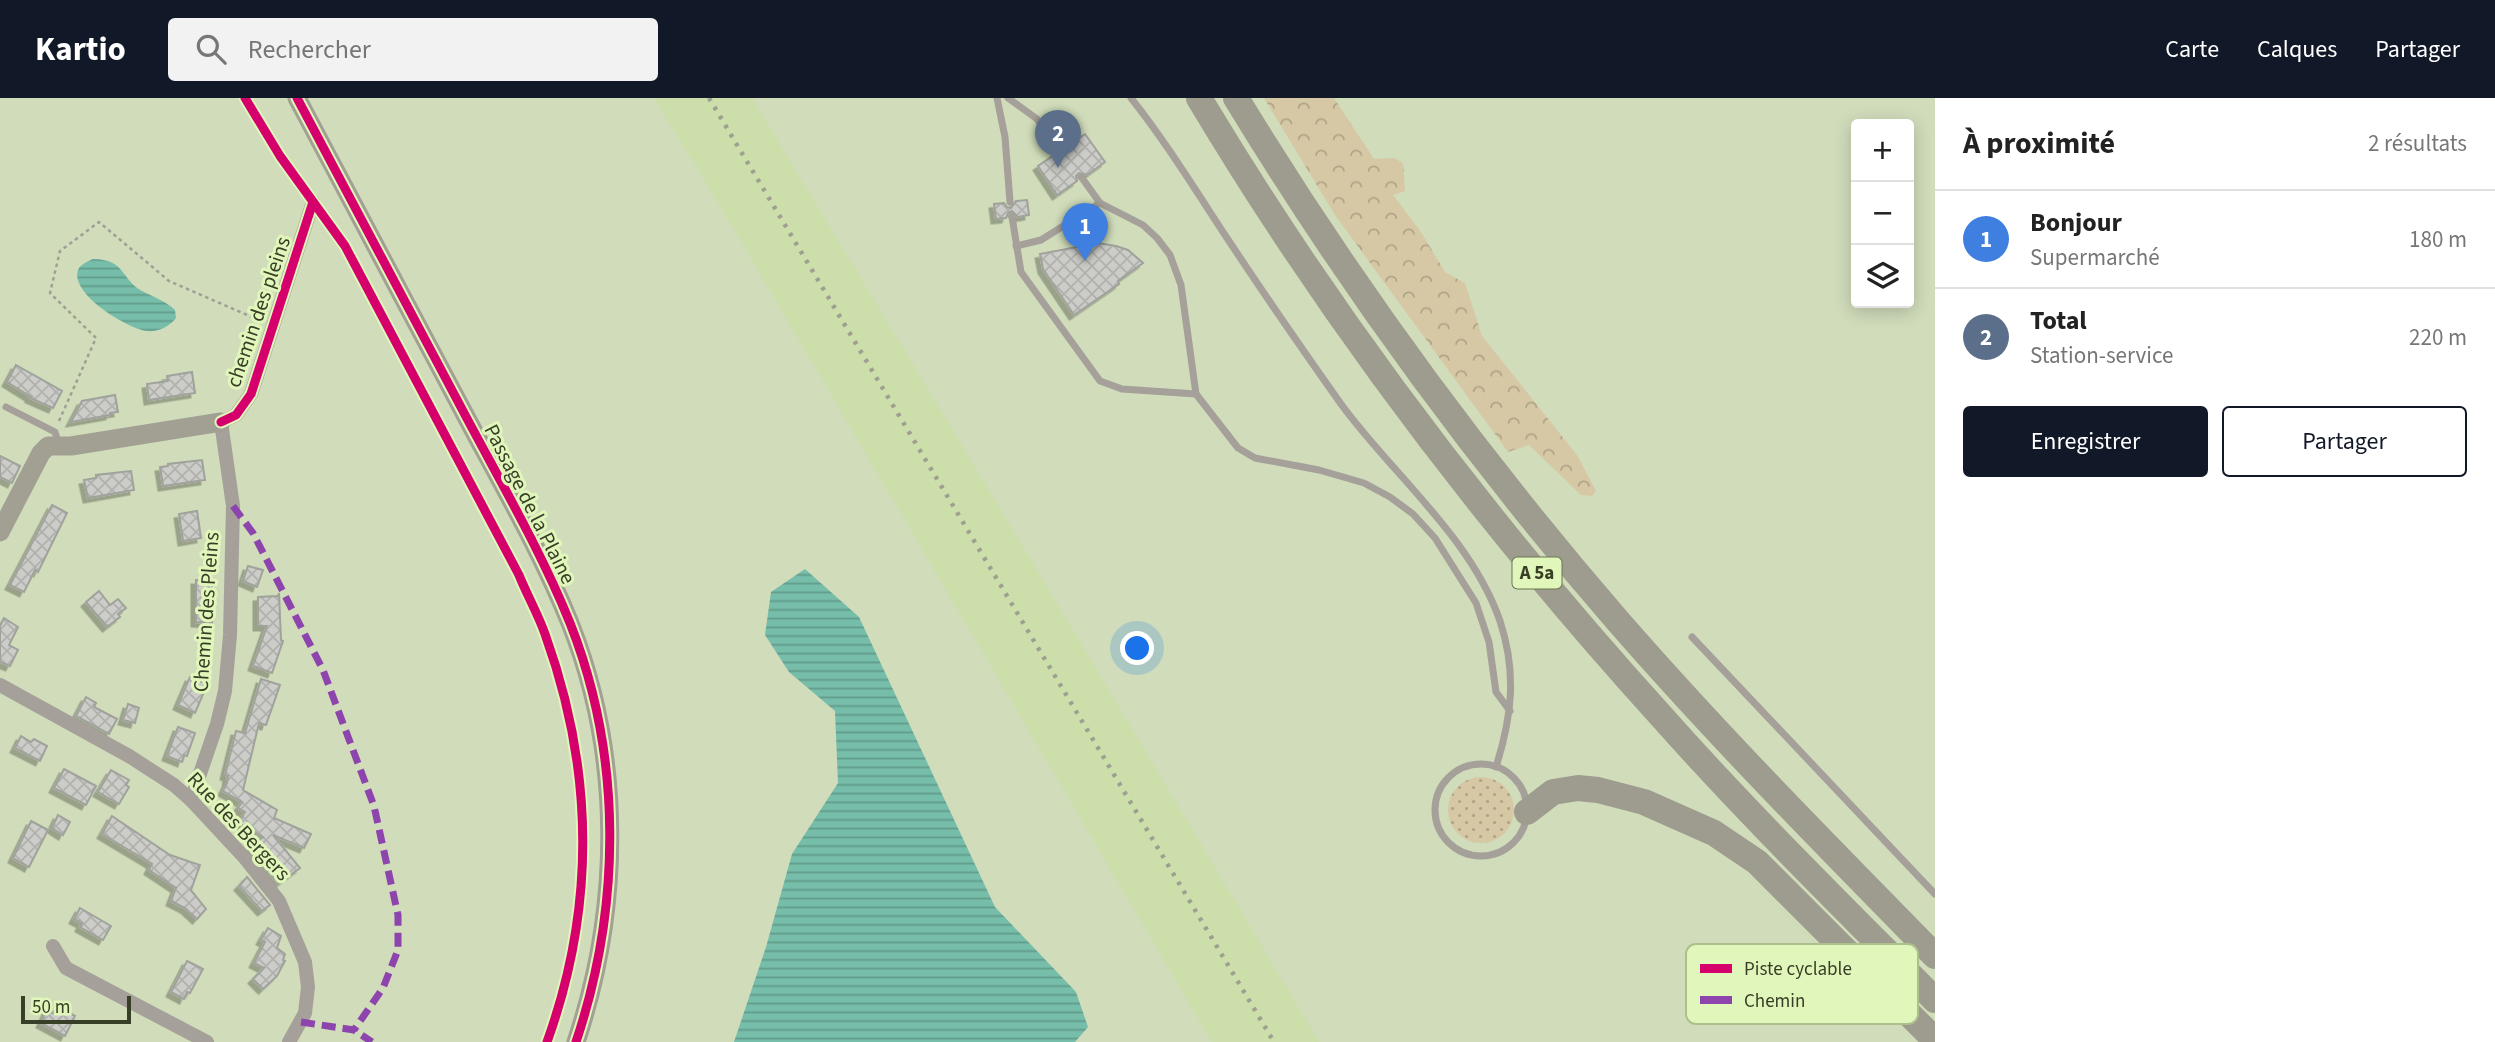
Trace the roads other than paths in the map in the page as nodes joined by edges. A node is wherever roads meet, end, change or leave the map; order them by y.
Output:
1 (297, 98) edge
2 (997, 98) edge
3 (1008, 98) edge
4 (1130, 98) edge
5 (1199, 98) edge
6 (1236, 98) edge
7 (1062, 150) dead end
8 (1082, 178) dead end
9 (313, 202) dead end
10 (1010, 202) dead end
11 (1100, 204) junction
12 (1012, 217) dead end
13 (1016, 246) junction
14 (1196, 394) junction
15 (6, 407) dead end
16 (221, 422) junction
17 (57, 439) junction
18 (0, 532) edge
19 (1692, 637) dead end
20 (0, 685) edge
21 (1510, 711) junction
22 (1496, 767) junction
23 (191, 800) junction
24 (1527, 812) junction
25 (1935, 894) edge
26 (1839, 944) edge
27 (1879, 944) edge
28 (52, 946) dead end
29 (1935, 956) edge
30 (1918, 983) edge
31 (1935, 1000) edge
32 (1918, 1023) edge
33 (1935, 1040) edge
34 (207, 1042) edge
35 (289, 1042) edge
36 (576, 1042) edge

1 - 36 street, Passage de la Plaine
2 - 10 lane
3 - 7 lane
4 - 21 lane
5 - 27 highway, A 5a
6 - 29 highway, A 5a
8 - 11 lane
9 - 16 street, chemin des pleins
11 - 13 lane
11 - 14 lane
12 - 13 lane
13 - 14 lane
14 - 21 lane
15 - 17 lane
16 - 17 street
16 - 23 street, Chemin des Pleins
17 - 18 street
19 - 25 lane
20 - 23 street, Rue des Bergers
21 - 22 lane
22 - 24 lane
22 - 24 lane
23 - 35 street, Rue des Bergers
24 - 26 highway
28 - 34 street
30 - 31 highway, A 5a
32 - 33 highway

